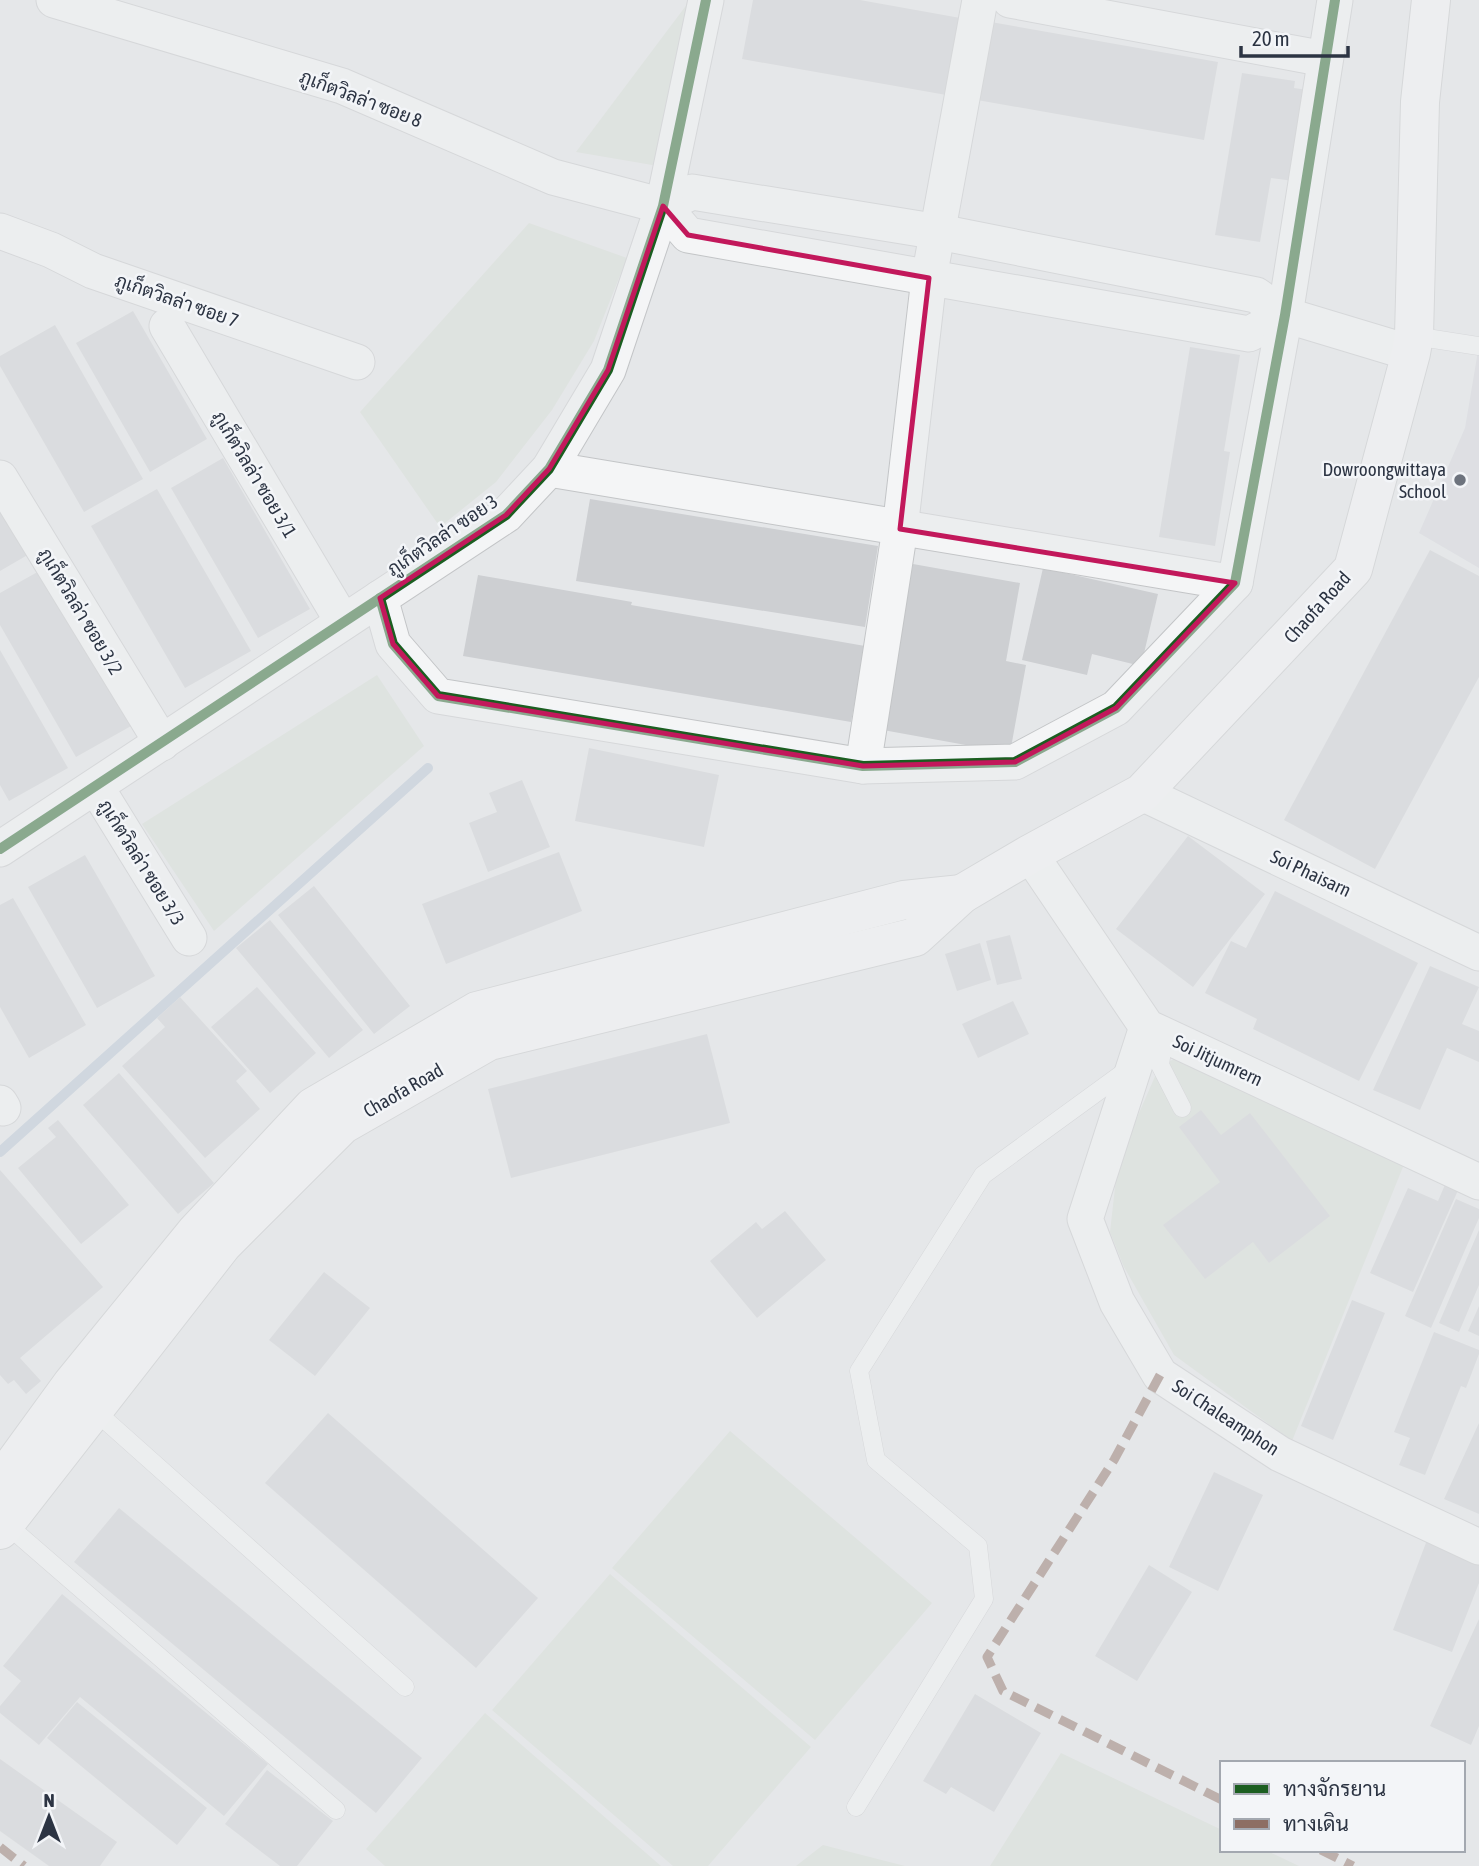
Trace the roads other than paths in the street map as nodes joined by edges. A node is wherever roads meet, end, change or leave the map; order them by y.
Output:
1 (54, 0) edge
2 (705, 0) edge
3 (981, 0) edge
4 (1010, 0) edge
5 (1335, 0) edge
6 (1431, 0) edge
7 (1325, 59) junction
8 (663, 206) junction
9 (0, 231) edge
10 (939, 232) junction
11 (929, 278) junction
12 (1285, 315) junction
13 (167, 326) dead end
14 (1413, 344) junction
15 (1479, 346) edge
16 (357, 362) dead end
17 (549, 468) junction
18 (0, 478) edge
19 (900, 528) junction
20 (1235, 583) junction
21 (380, 598) junction
22 (343, 622) junction
23 (162, 744) junction
24 (863, 766) junction
25 (96, 787) junction
26 (1142, 793) junction
27 (0, 849) edge
28 (1030, 854) junction
29 (962, 894) junction
30 (188, 938) dead end
31 (1479, 953) edge
32 (1156, 1031) junction
33 (1135, 1064) junction
34 (1182, 1108) dead end
35 (1479, 1182) edge
36 (94, 1410) junction
37 (0, 1483) edge
38 (2, 1526) edge
39 (1479, 1547) edge
40 (405, 1687) dead end
41 (856, 1807) dead end
42 (336, 1810) dead end

1 - 8 street, ภูเก็ตวิลล่า ซอย 8
2 - 8 street, ภูเก็ตวิลล่า ซอย 3
3 - 10 street
4 - 7 street
5 - 7 street
6 - 14 main road, Chaofa Road
7 - 12 street
8 - 10 street
8 - 11 street
8 - 17 street, ภูเก็ตวิลล่า ซอย 3
9 - 16 street, ภูเก็ตวิลล่า ซอย 7
10 - 11 street
10 - 12 street
11 - 12 street
11 - 19 street
12 - 14 street
12 - 20 street
13 - 22 street, ภูเก็ตวิลล่า ซอย 3/1
14 - 15 lane
14 - 26 main road, Chaofa Road
17 - 19 street
17 - 21 street, ภูเก็ตวิลล่า ซอย 3
18 - 23 street, ภูเก็ตวิลล่า ซอย 3/2
19 - 20 street
19 - 24 street
20 - 24 street
21 - 22 street, ภูเก็ตวิลล่า ซอย 3
21 - 24 street
22 - 23 street, ภูเก็ตวิลล่า ซอย 3
23 - 25 street, ภูเก็ตวิลล่า ซอย 3
25 - 27 street, ภูเก็ตวิลล่า ซอย 3
25 - 30 street, ภูเก็ตวิลล่า ซอย 3/3
26 - 28 main road, Chaofa Road
26 - 31 street, Soi Phaisarn
28 - 29 main road, Chaofa Road
28 - 32 street
29 - 36 main road, Chaofa Road
29 - 37 main road, Chaofa Road
32 - 33 street, Soi Chaleamphon
32 - 34 lane
32 - 35 street, Soi Jitjumrern
33 - 39 street, Soi Chaleamphon
33 - 41 lane
36 - 38 main road, Chaofa Road
36 - 40 lane
38 - 42 lane

